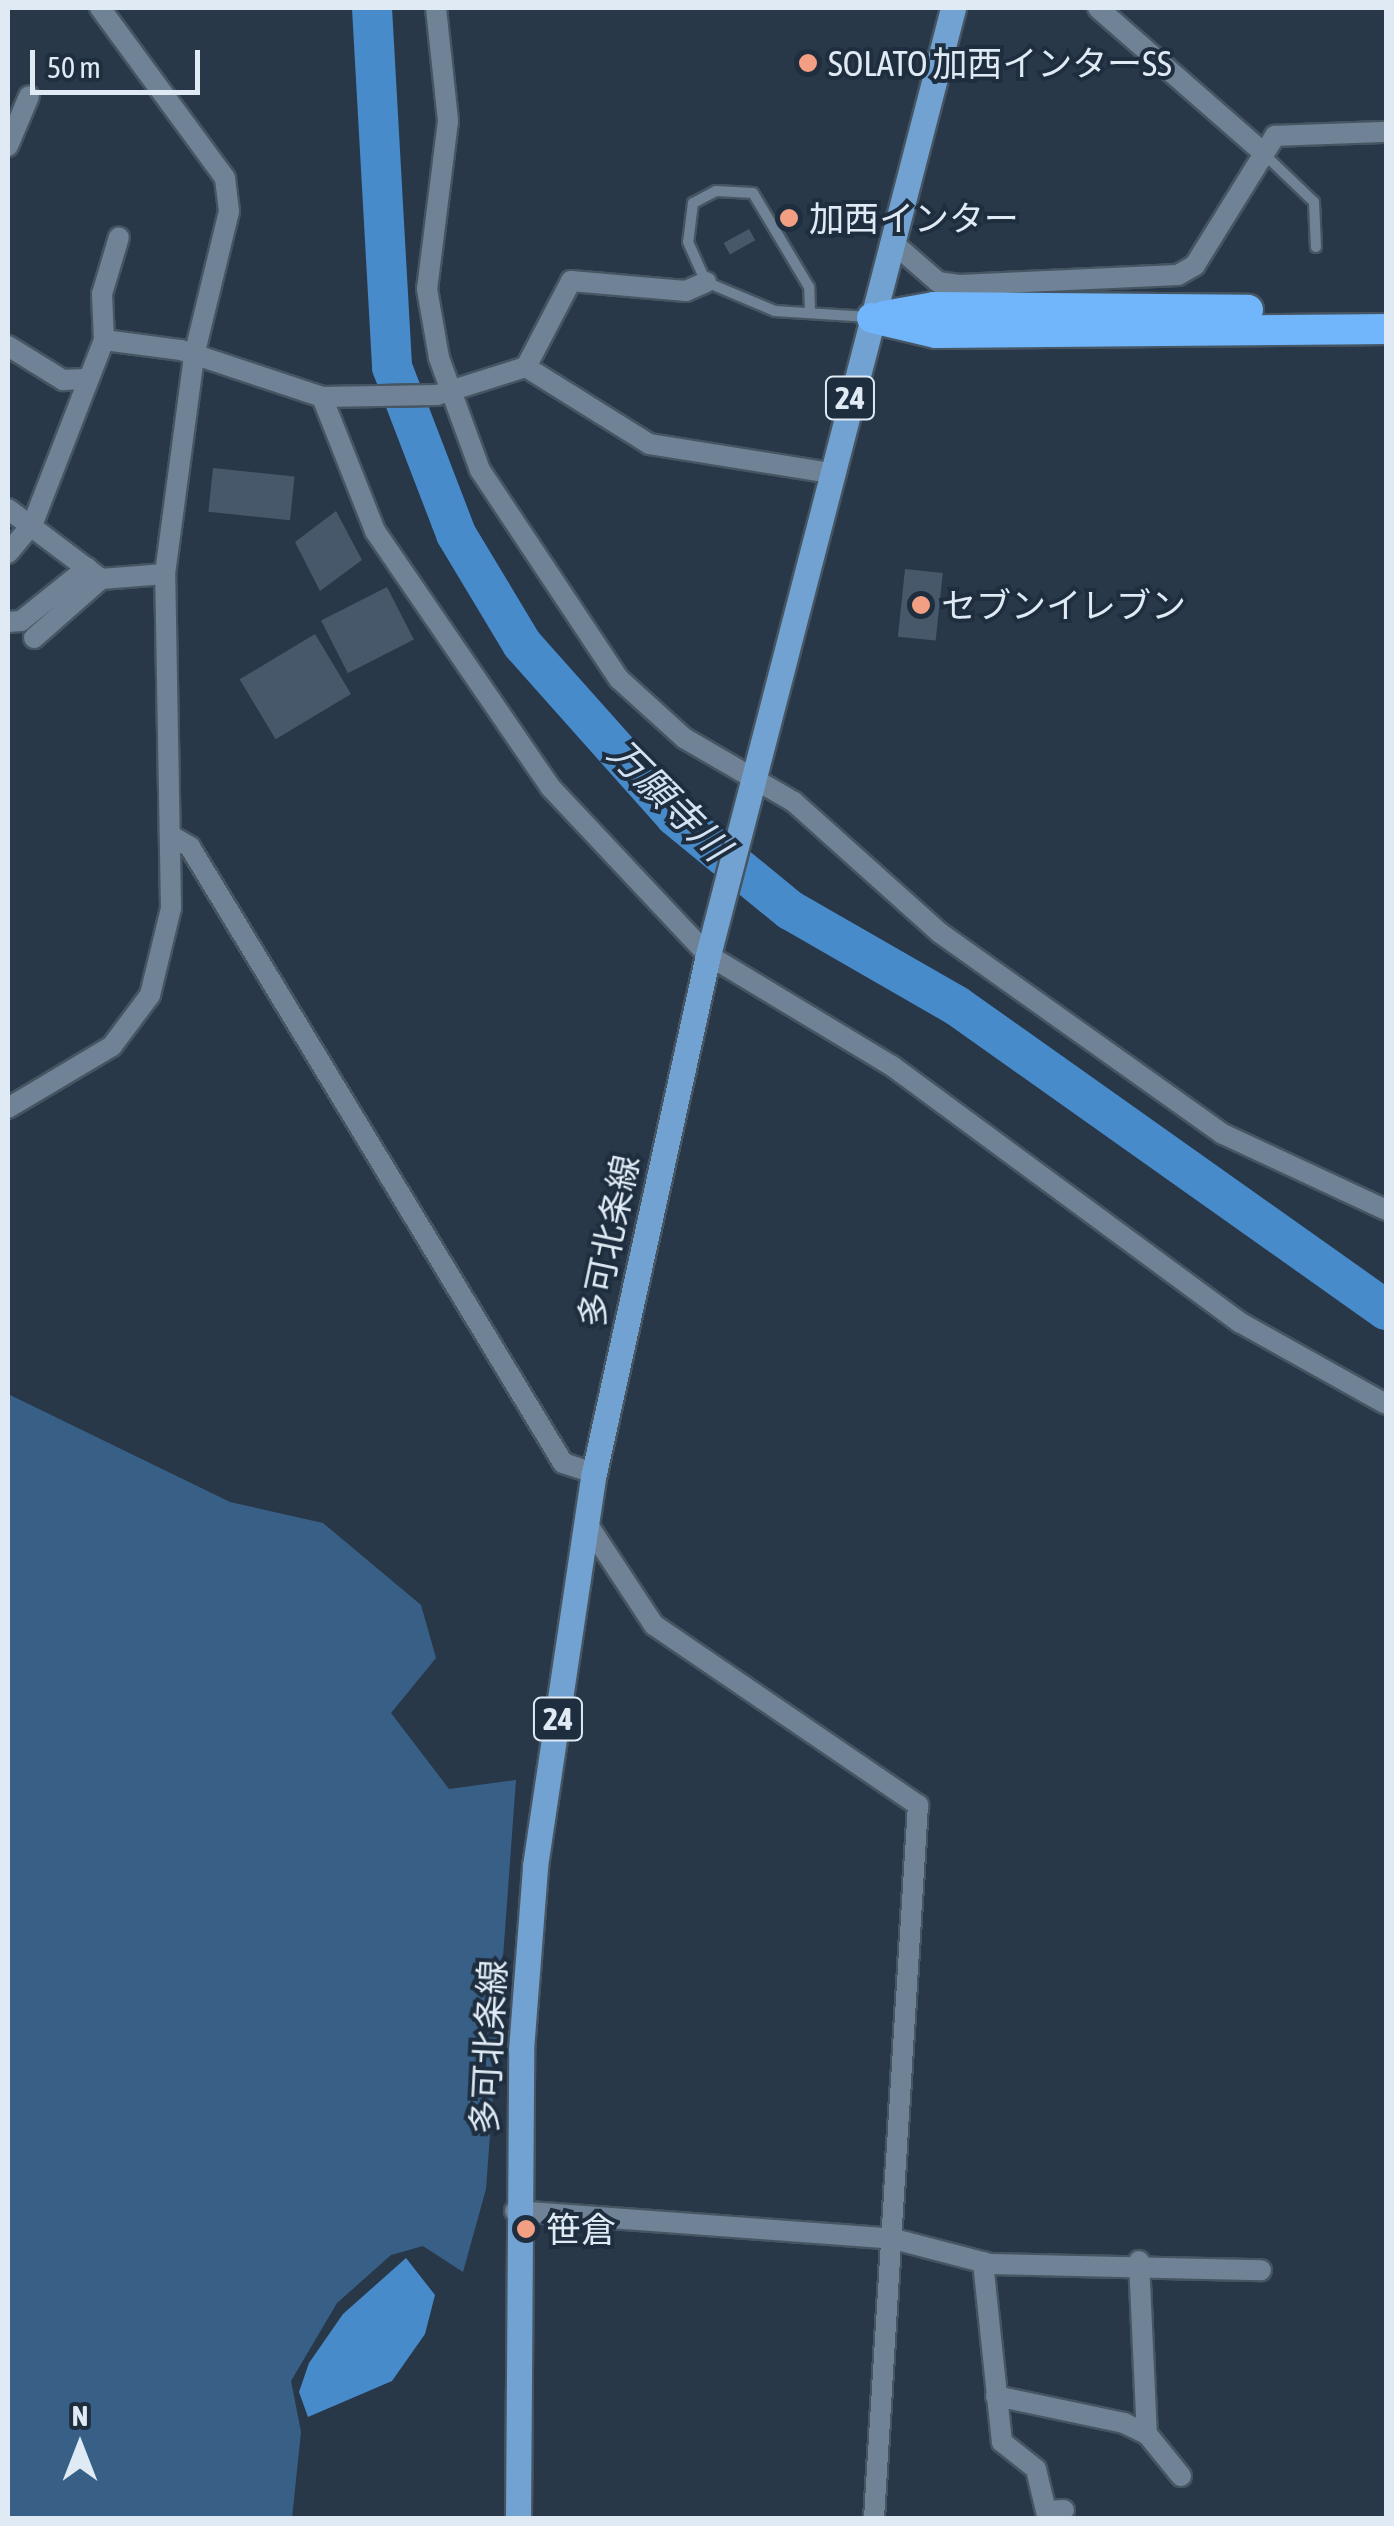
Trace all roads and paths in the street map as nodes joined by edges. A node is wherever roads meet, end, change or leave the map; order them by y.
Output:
1 (100, 8) edge
2 (436, 8) edge
3 (953, 8) edge
4 (1098, 8) edge
5 (29, 96) dead end
6 (1386, 132) edge
7 (8, 146) edge
8 (1259, 149) junction
9 (119, 237) dead end
10 (891, 241) junction
11 (1316, 246) dead end
12 (706, 282) junction
13 (810, 310) junction
14 (1386, 311) edge
15 (872, 318) junction
16 (1386, 329) edge
17 (104, 340) junction
18 (8, 346) edge
19 (194, 356) junction
20 (526, 366) junction
21 (84, 379) junction
22 (444, 394) junction
23 (332, 397) junction
24 (831, 473) junction
25 (8, 509) edge
26 (33, 523) junction
27 (8, 553) edge
28 (94, 573) junction
29 (165, 574) junction
30 (8, 622) edge
31 (34, 638) dead end
32 (756, 783) junction
33 (173, 837) junction
34 (712, 944) junction
35 (8, 1108) edge
36 (1386, 1210) edge
37 (1386, 1404) edge
38 (594, 1473) junction
39 (588, 1525) junction
40 (515, 2211) junction
41 (894, 2239) junction
42 (1139, 2260) junction
43 (983, 2262) junction
44 (1261, 2270) dead end
45 (996, 2396) junction
46 (1146, 2434) junction
47 (1180, 2476) dead end
48 (1064, 2510) dead end
49 (518, 2518) edge
50 (874, 2518) edge

1 - 19 street
2 - 22 street
3 - 10 main road, 多可北条線 / 24
4 - 8 street
5 - 7 street
6 - 8 street
8 - 10 street
8 - 11 lane
9 - 17 street
10 - 15 main road, 多可北条線 / 24
12 - 13 lane
12 - 13 lane
12 - 20 street
13 - 15 lane
14 - 15 highway
15 - 16 highway
15 - 24 main road, 多可北条線 / 24
17 - 19 street
17 - 21 street
18 - 21 street
19 - 23 street
19 - 29 street
20 - 22 street
20 - 24 street
21 - 26 street
22 - 23 street
22 - 32 street
23 - 34 street
24 - 32 main road, 多可北条線 / 24
25 - 26 street
26 - 27 street
26 - 28 street
28 - 29 street
28 - 30 street
28 - 31 street
29 - 33 street
32 - 34 main road, 多可北条線 / 24
32 - 36 street
33 - 35 street
33 - 38 street
34 - 37 street
34 - 38 main road, 多可北条線 / 24
38 - 39 main road, 多可北条線 / 24
39 - 40 main road, 多可北条線 / 24
39 - 41 street
40 - 41 street
40 - 49 main road, 多可北条線 / 24
41 - 43 street
41 - 50 street
42 - 43 street
42 - 44 street
42 - 46 street
43 - 45 street
45 - 46 street
45 - 48 street
46 - 47 street

